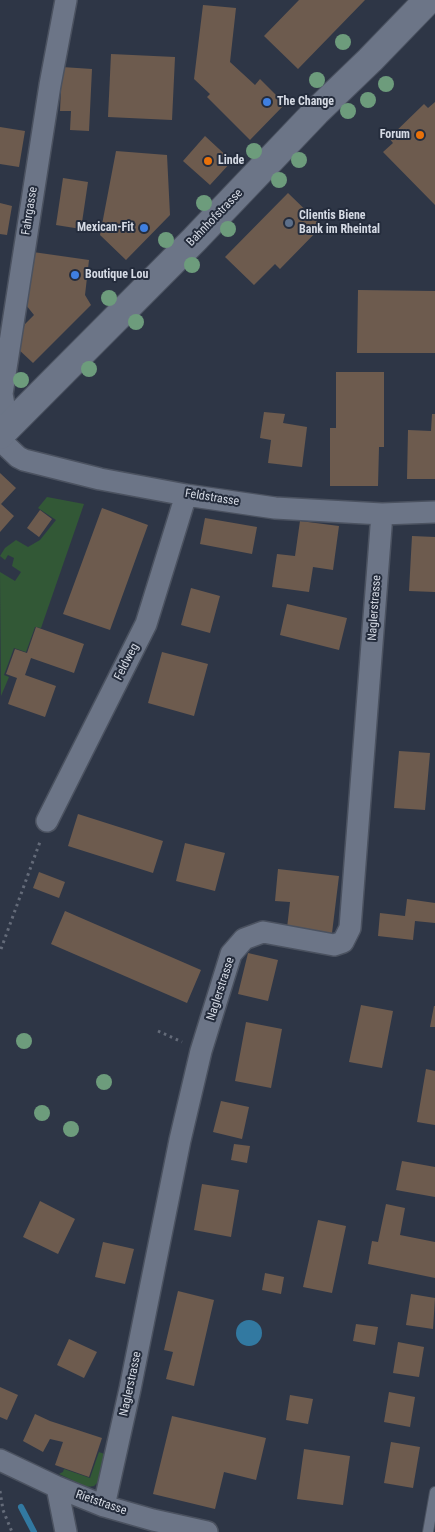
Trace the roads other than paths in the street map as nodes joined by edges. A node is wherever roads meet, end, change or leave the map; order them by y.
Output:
1 (66, 0) edge
2 (428, 0) edge
3 (5, 431) edge
4 (186, 494) junction
5 (435, 512) edge
6 (382, 514) junction
7 (47, 821) road end
8 (0, 1460) edge
9 (56, 1487) junction
10 (435, 1492) edge
11 (104, 1506) junction
12 (66, 1532) edge
13 (207, 1532) edge
14 (428, 1532) edge

1 - 3 street, Fahrgasse
2 - 3 main road, Bahnhofstrasse
3 - 4 street, Feldstrasse
4 - 6 street, Feldstrasse
4 - 7 street, Feldweg
5 - 6 street, Feldstrasse
6 - 11 street, Naglerstrasse
8 - 9 street, Rietstrasse
9 - 11 street, Rietstrasse
9 - 12 street
10 - 14 lane
11 - 13 street, Rietstrasse

